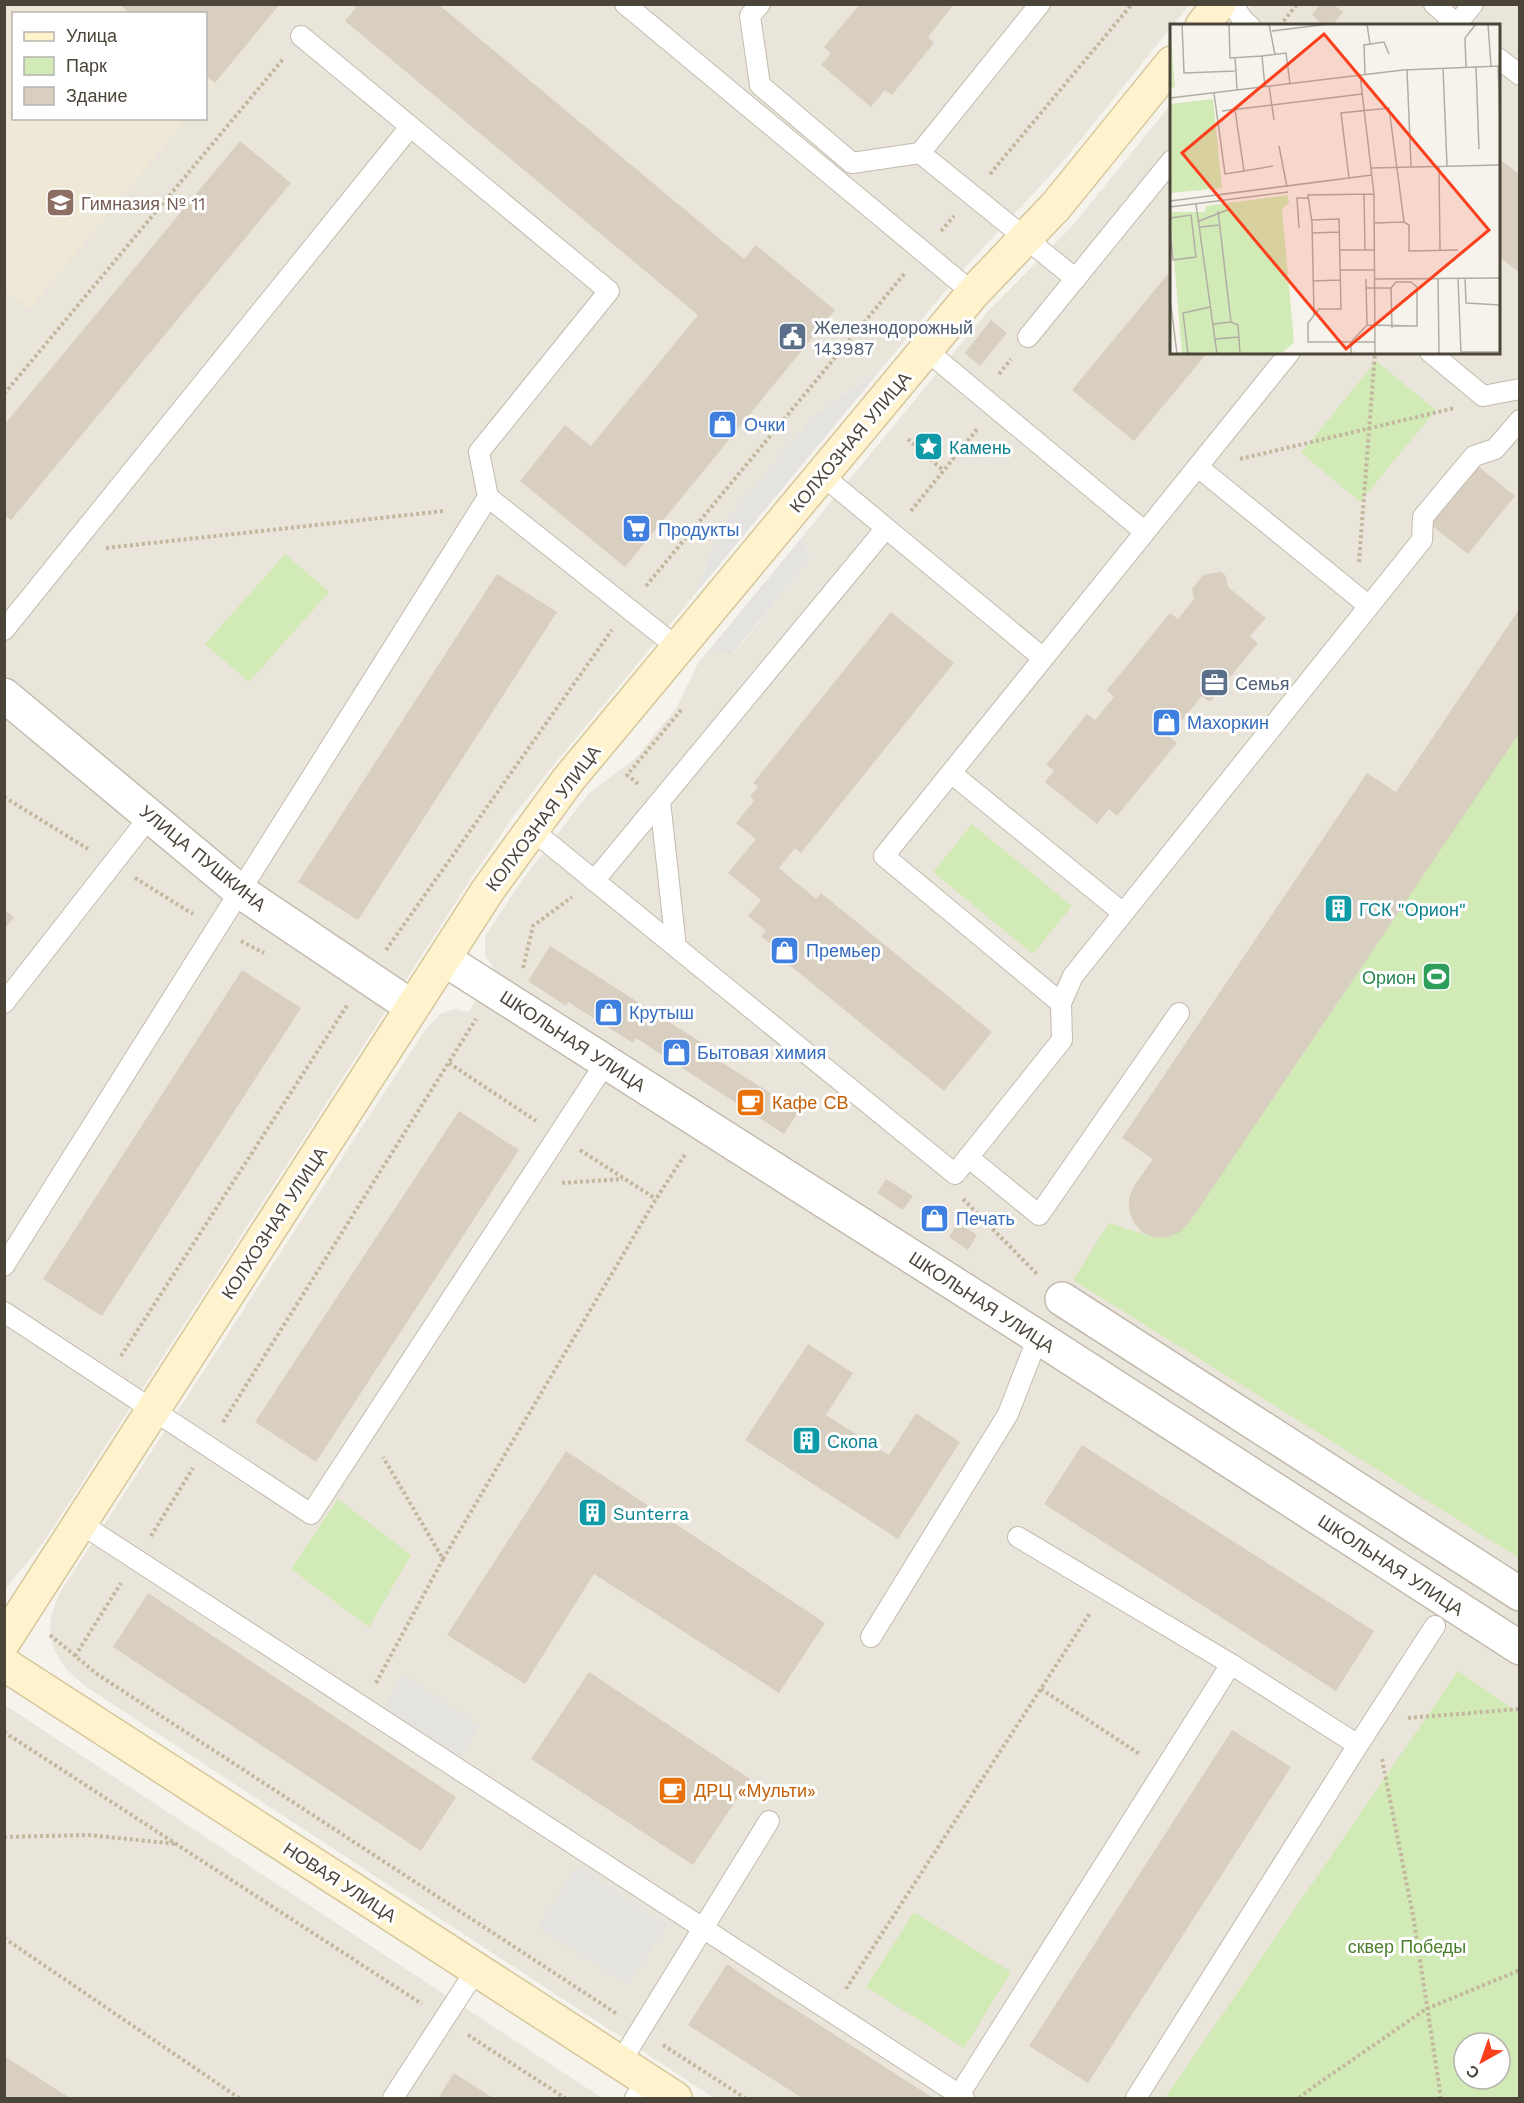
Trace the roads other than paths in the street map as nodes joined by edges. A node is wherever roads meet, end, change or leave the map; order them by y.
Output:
1 (625, 4) edge
2 (760, 4) edge
3 (1040, 4) edge
4 (1219, 4) edge
5 (1233, 4) edge
6 (1434, 4) edge
7 (1473, 4) edge
8 (1204, 24) edge
9 (1248, 24) edge
10 (1454, 24) edge
11 (1456, 24) edge
12 (301, 36) road end
13 (1500, 60) edge
14 (1170, 65) edge
15 (1520, 75) edge
16 (410, 127) junction
17 (813, 129) junction
18 (798, 148) junction
19 (920, 153) junction
20 (1170, 162) edge
21 (1025, 239) junction
22 (1076, 279) junction
23 (973, 293) junction
24 (1028, 337) road end
25 (926, 350) junction
26 (1288, 354) edge
27 (1432, 354) edge
28 (1520, 389) edge
29 (1520, 420) edge
30 (1198, 466) junction
31 (822, 475) junction
32 (488, 497) junction
33 (886, 528) junction
34 (1146, 532) junction
35 (1369, 606) junction
36 (4, 630) edge
37 (678, 648) junction
38 (1044, 658) junction
39 (4, 695) edge
40 (951, 773) junction
41 (660, 801) junction
42 (150, 816) junction
43 (531, 829) junction
44 (594, 881) junction
45 (241, 891) junction
46 (1123, 913) junction
47 (676, 947) junction
48 (444, 959) junction
49 (4, 1003) edge
50 (1061, 1004) junction
51 (412, 1007) junction
52 (1179, 1013) dead end
53 (606, 1062) junction
54 (968, 1157) junction
55 (4, 1266) edge
56 (1062, 1299) road end
57 (4, 1312) edge
58 (1038, 1337) junction
59 (154, 1409) junction
60 (80, 1523) junction
61 (1018, 1537) dead end
62 (1520, 1594) edge
63 (1435, 1626) dead end
64 (12, 1629) edge
65 (871, 1637) dead end
66 (1520, 1648) edge
67 (4, 1664) edge
68 (1231, 1664) junction
69 (1359, 1745) junction
70 (769, 1821) dead end
71 (703, 1929) junction
72 (476, 1970) junction
73 (620, 2063) junction
74 (641, 2089) edge
75 (961, 2097) edge
76 (393, 2098) edge
77 (675, 2098) edge
78 (1136, 2098) edge

1 - 18 lane
2 - 17 lane
3 - 19 lane
4 - 8 street
5 - 9 lane
6 - 10 lane
7 - 11 lane
12 - 16 lane
13 - 15 lane
14 - 21 street, КОЛХОЗНАЯ УЛИЦА
16 - 32 lane
16 - 36 lane
17 - 18 lane
17 - 19 lane
18 - 23 lane
19 - 21 lane
20 - 22 lane
21 - 22 lane
21 - 23 street, КОЛХОЗНАЯ УЛИЦА
22 - 24 lane
23 - 25 street, КОЛХОЗНАЯ УЛИЦА
25 - 31 street, КОЛХОЗНАЯ УЛИЦА
25 - 34 lane
26 - 30 lane
27 - 28 lane
29 - 35 lane
30 - 34 lane
30 - 35 lane
31 - 33 lane
31 - 37 street, КОЛХОЗНАЯ УЛИЦА
32 - 37 lane
32 - 45 lane
33 - 38 lane
33 - 41 lane
34 - 38 lane
35 - 46 lane
37 - 43 street, КОЛХОЗНАЯ УЛИЦА
38 - 40 lane
39 - 42 street, УЛИЦА ПУШКИНА
40 - 46 lane
40 - 50 lane
41 - 44 lane
41 - 47 lane
42 - 45 street, УЛИЦА ПУШКИНА
42 - 49 lane
43 - 44 lane
43 - 48 street, КОЛХОЗНАЯ УЛИЦА
44 - 47 lane
45 - 51 street, УЛИЦА ПУШКИНА
45 - 55 lane
46 - 50 lane
47 - 54 lane
48 - 51 street, КОЛХОЗНАЯ УЛИЦА
48 - 53 street, ШКОЛЬНАЯ УЛИЦА
50 - 54 lane
51 - 59 street, КОЛХОЗНАЯ УЛИЦА
52 - 54 lane
53 - 58 street, ШКОЛЬНАЯ УЛИЦА
53 - 59 lane
56 - 62 street
57 - 59 lane
58 - 65 lane
58 - 66 street, ШКОЛЬНАЯ УЛИЦА
59 - 60 street, КОЛХОЗНАЯ УЛИЦА
60 - 64 street, КОЛХОЗНАЯ УЛИЦА
60 - 71 lane
61 - 68 lane
63 - 69 lane
67 - 72 street, НОВАЯ УЛИЦА
68 - 69 lane
68 - 75 lane
69 - 78 lane
70 - 71 lane
71 - 73 lane
71 - 75 lane
72 - 73 street, НОВАЯ УЛИЦА
72 - 76 lane
73 - 74 street, НОВАЯ УЛИЦА
74 - 77 street, НОВАЯ УЛИЦА

